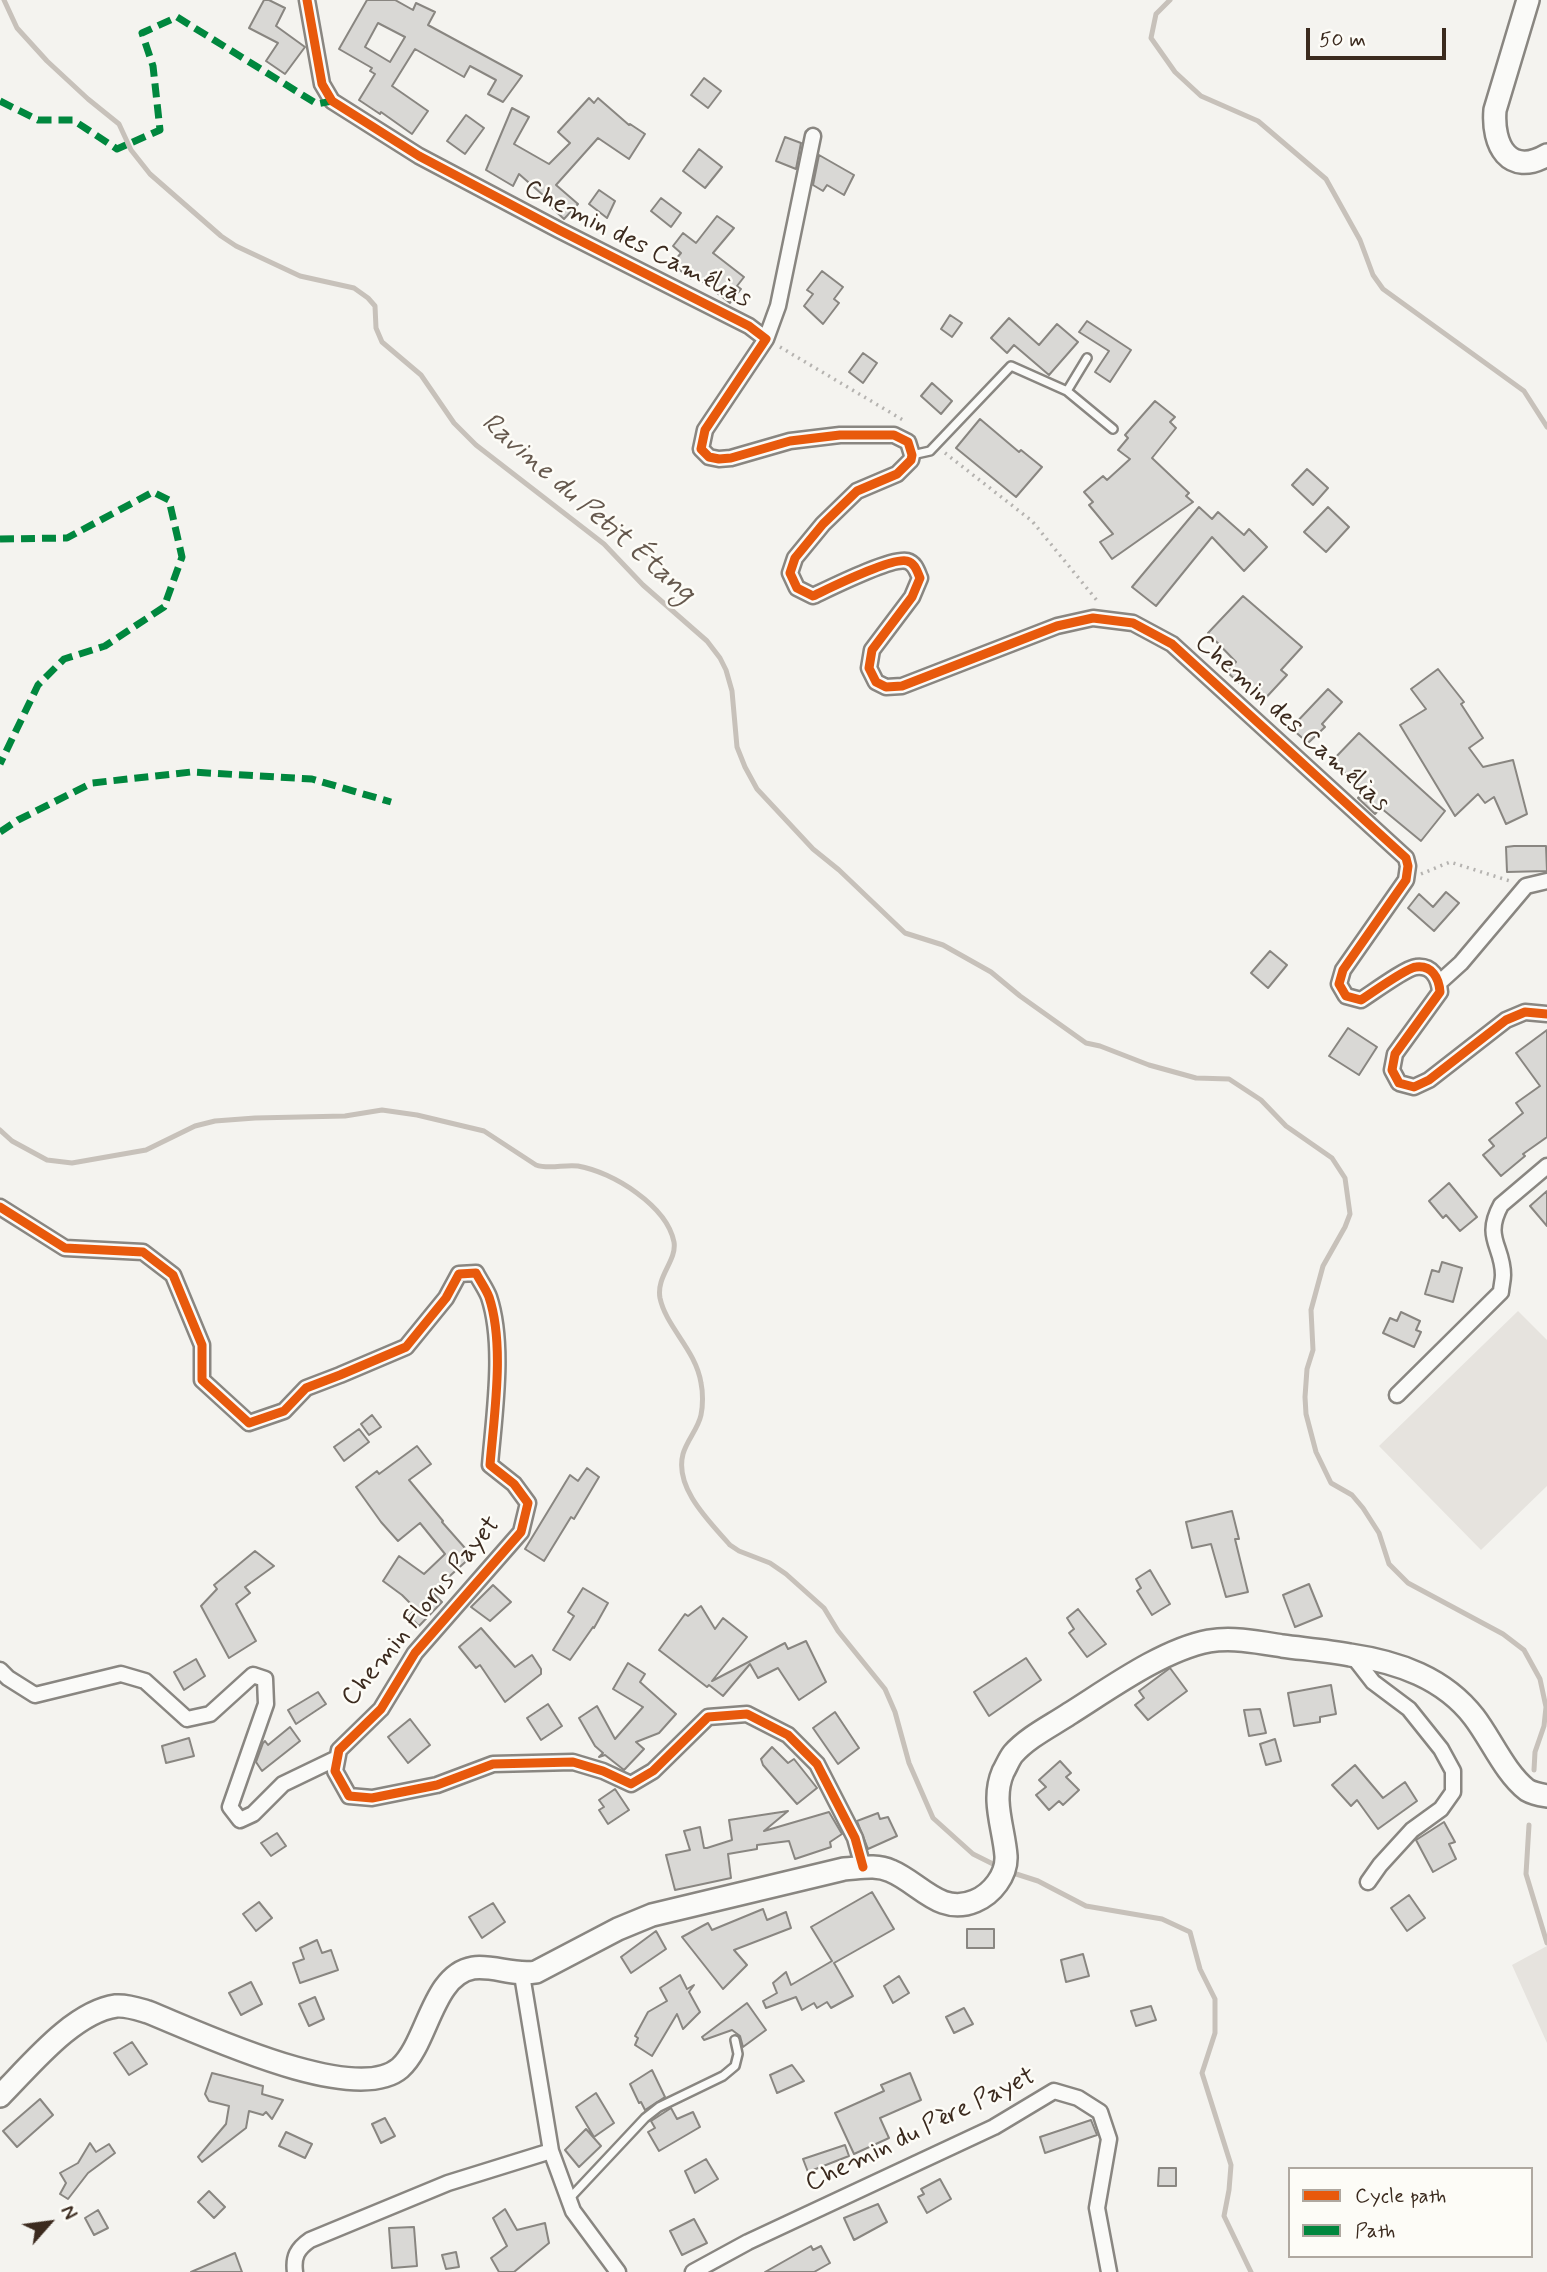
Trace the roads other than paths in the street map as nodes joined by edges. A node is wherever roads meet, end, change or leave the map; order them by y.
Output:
1 (307, 0) edge
2 (1528, 0) edge
3 (813, 136) dead end
4 (1547, 155) edge
5 (766, 339) junction
6 (1087, 358) dead end
7 (1067, 391) junction
8 (1113, 429) dead end
9 (912, 454) junction
10 (1547, 881) edge
11 (1440, 982) junction
12 (1547, 1014) edge
13 (1547, 1166) edge
14 (0, 1207) edge
15 (1397, 1395) dead end
16 (1352, 1655) junction
17 (0, 1670) edge
18 (337, 1758) junction
19 (1547, 1796) edge
20 (863, 1867) junction
21 (1368, 1882) dead end
22 (522, 1975) junction
23 (734, 2040) dead end
24 (0, 2096) edge
25 (551, 2151) junction
26 (569, 2200) junction
27 (295, 2272) edge
28 (618, 2272) edge
29 (693, 2272) edge
30 (1109, 2272) edge

1 - 5 street, Chemin des Camélias
2 - 4 main road
3 - 5 street
5 - 9 street, Chemin des Camélias
6 - 7 lane
7 - 8 lane
7 - 9 lane
9 - 11 street, Chemin des Camélias
10 - 11 street
11 - 12 street
13 - 15 street
14 - 18 street, Chemin Florus Payet
16 - 19 main road
16 - 20 main road
16 - 21 street
17 - 18 street
18 - 20 street
20 - 22 main road
22 - 24 main road
22 - 25 street
23 - 26 lane
25 - 26 street
25 - 27 street
26 - 28 street
29 - 30 street, Chemin du Père Payet

